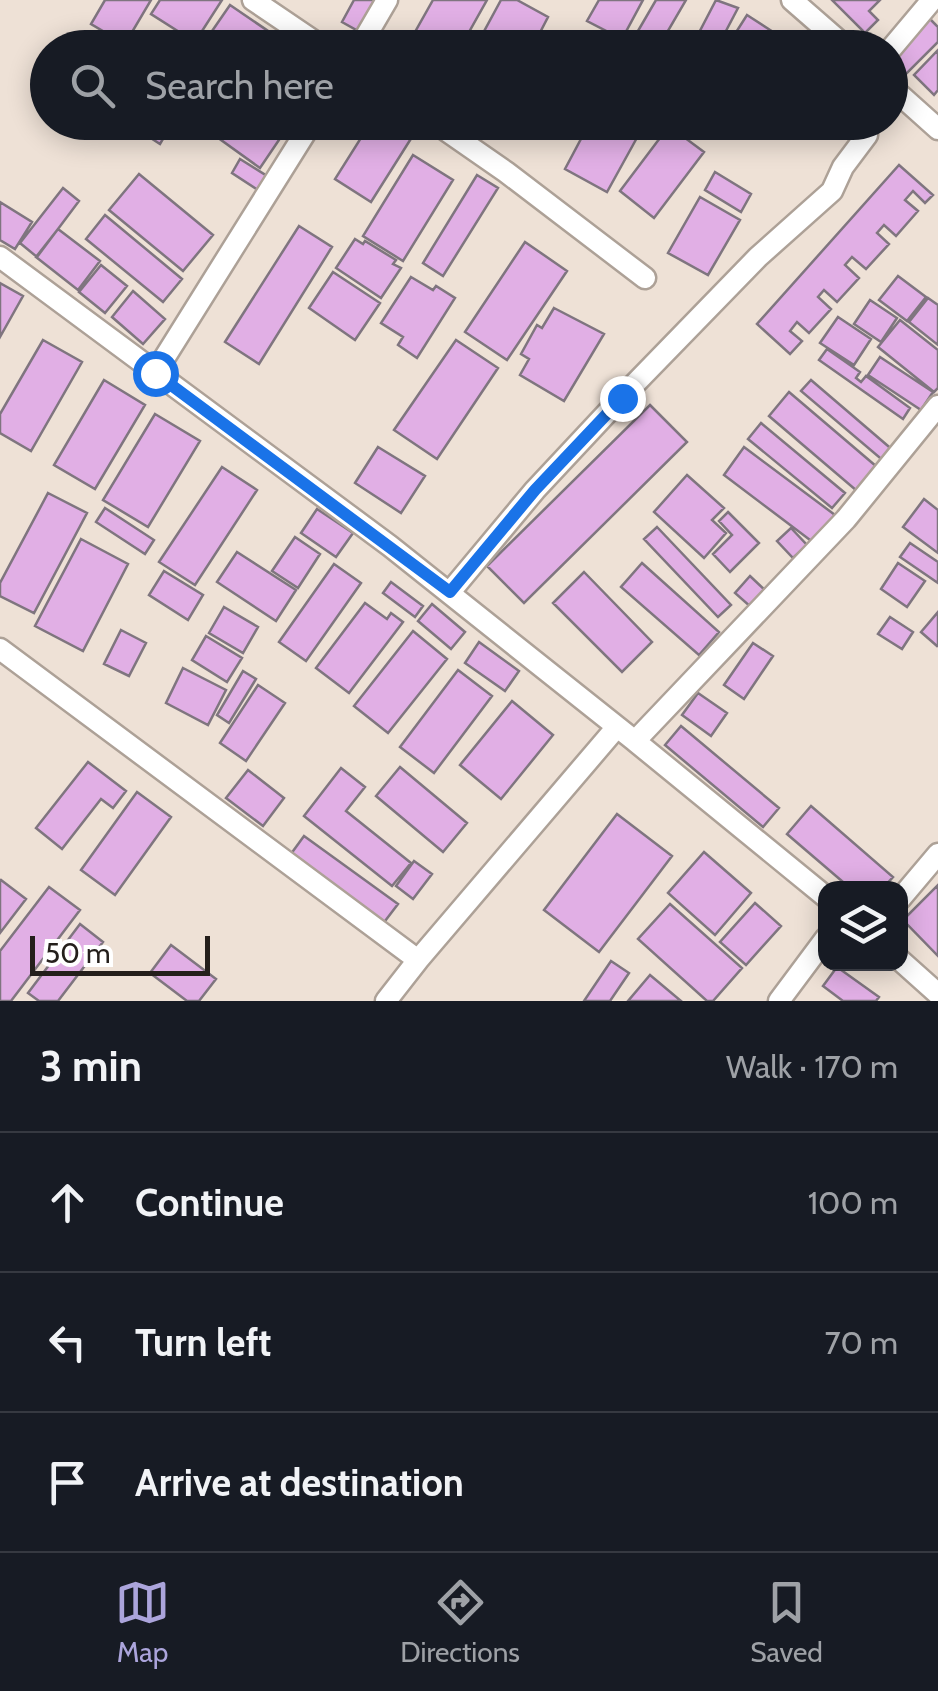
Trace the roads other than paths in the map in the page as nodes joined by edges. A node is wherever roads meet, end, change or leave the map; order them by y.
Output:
1 (252, 0) edge
2 (387, 0) edge
3 (792, 0) edge
4 (932, 0) edge
5 (297, 30) edge
6 (369, 30) edge
7 (826, 30) edge
8 (907, 30) edge
9 (908, 102) edge
10 (938, 128) edge
11 (301, 140) edge
12 (460, 140) edge
13 (863, 140) edge
14 (0, 257) edge
15 (645, 278) dead end
16 (155, 373) junction
17 (938, 406) edge
18 (450, 592) junction
19 (0, 649) edge
20 (616, 728) junction
21 (635, 741) junction
22 (938, 854) edge
23 (818, 890) edge
24 (908, 890) edge
25 (818, 949) edge
26 (418, 960) junction
27 (908, 967) edge
28 (938, 994) edge
29 (386, 1001) edge
30 (779, 1001) edge

1 - 5 street
2 - 6 street
3 - 7 street
4 - 8 street
9 - 10 street
11 - 16 street
12 - 15 street
13 - 18 street
14 - 16 street
16 - 18 street
17 - 21 street
18 - 20 street
19 - 26 street
20 - 21 street
20 - 26 street
21 - 23 street
22 - 24 street
25 - 30 street
26 - 29 street
27 - 28 street

